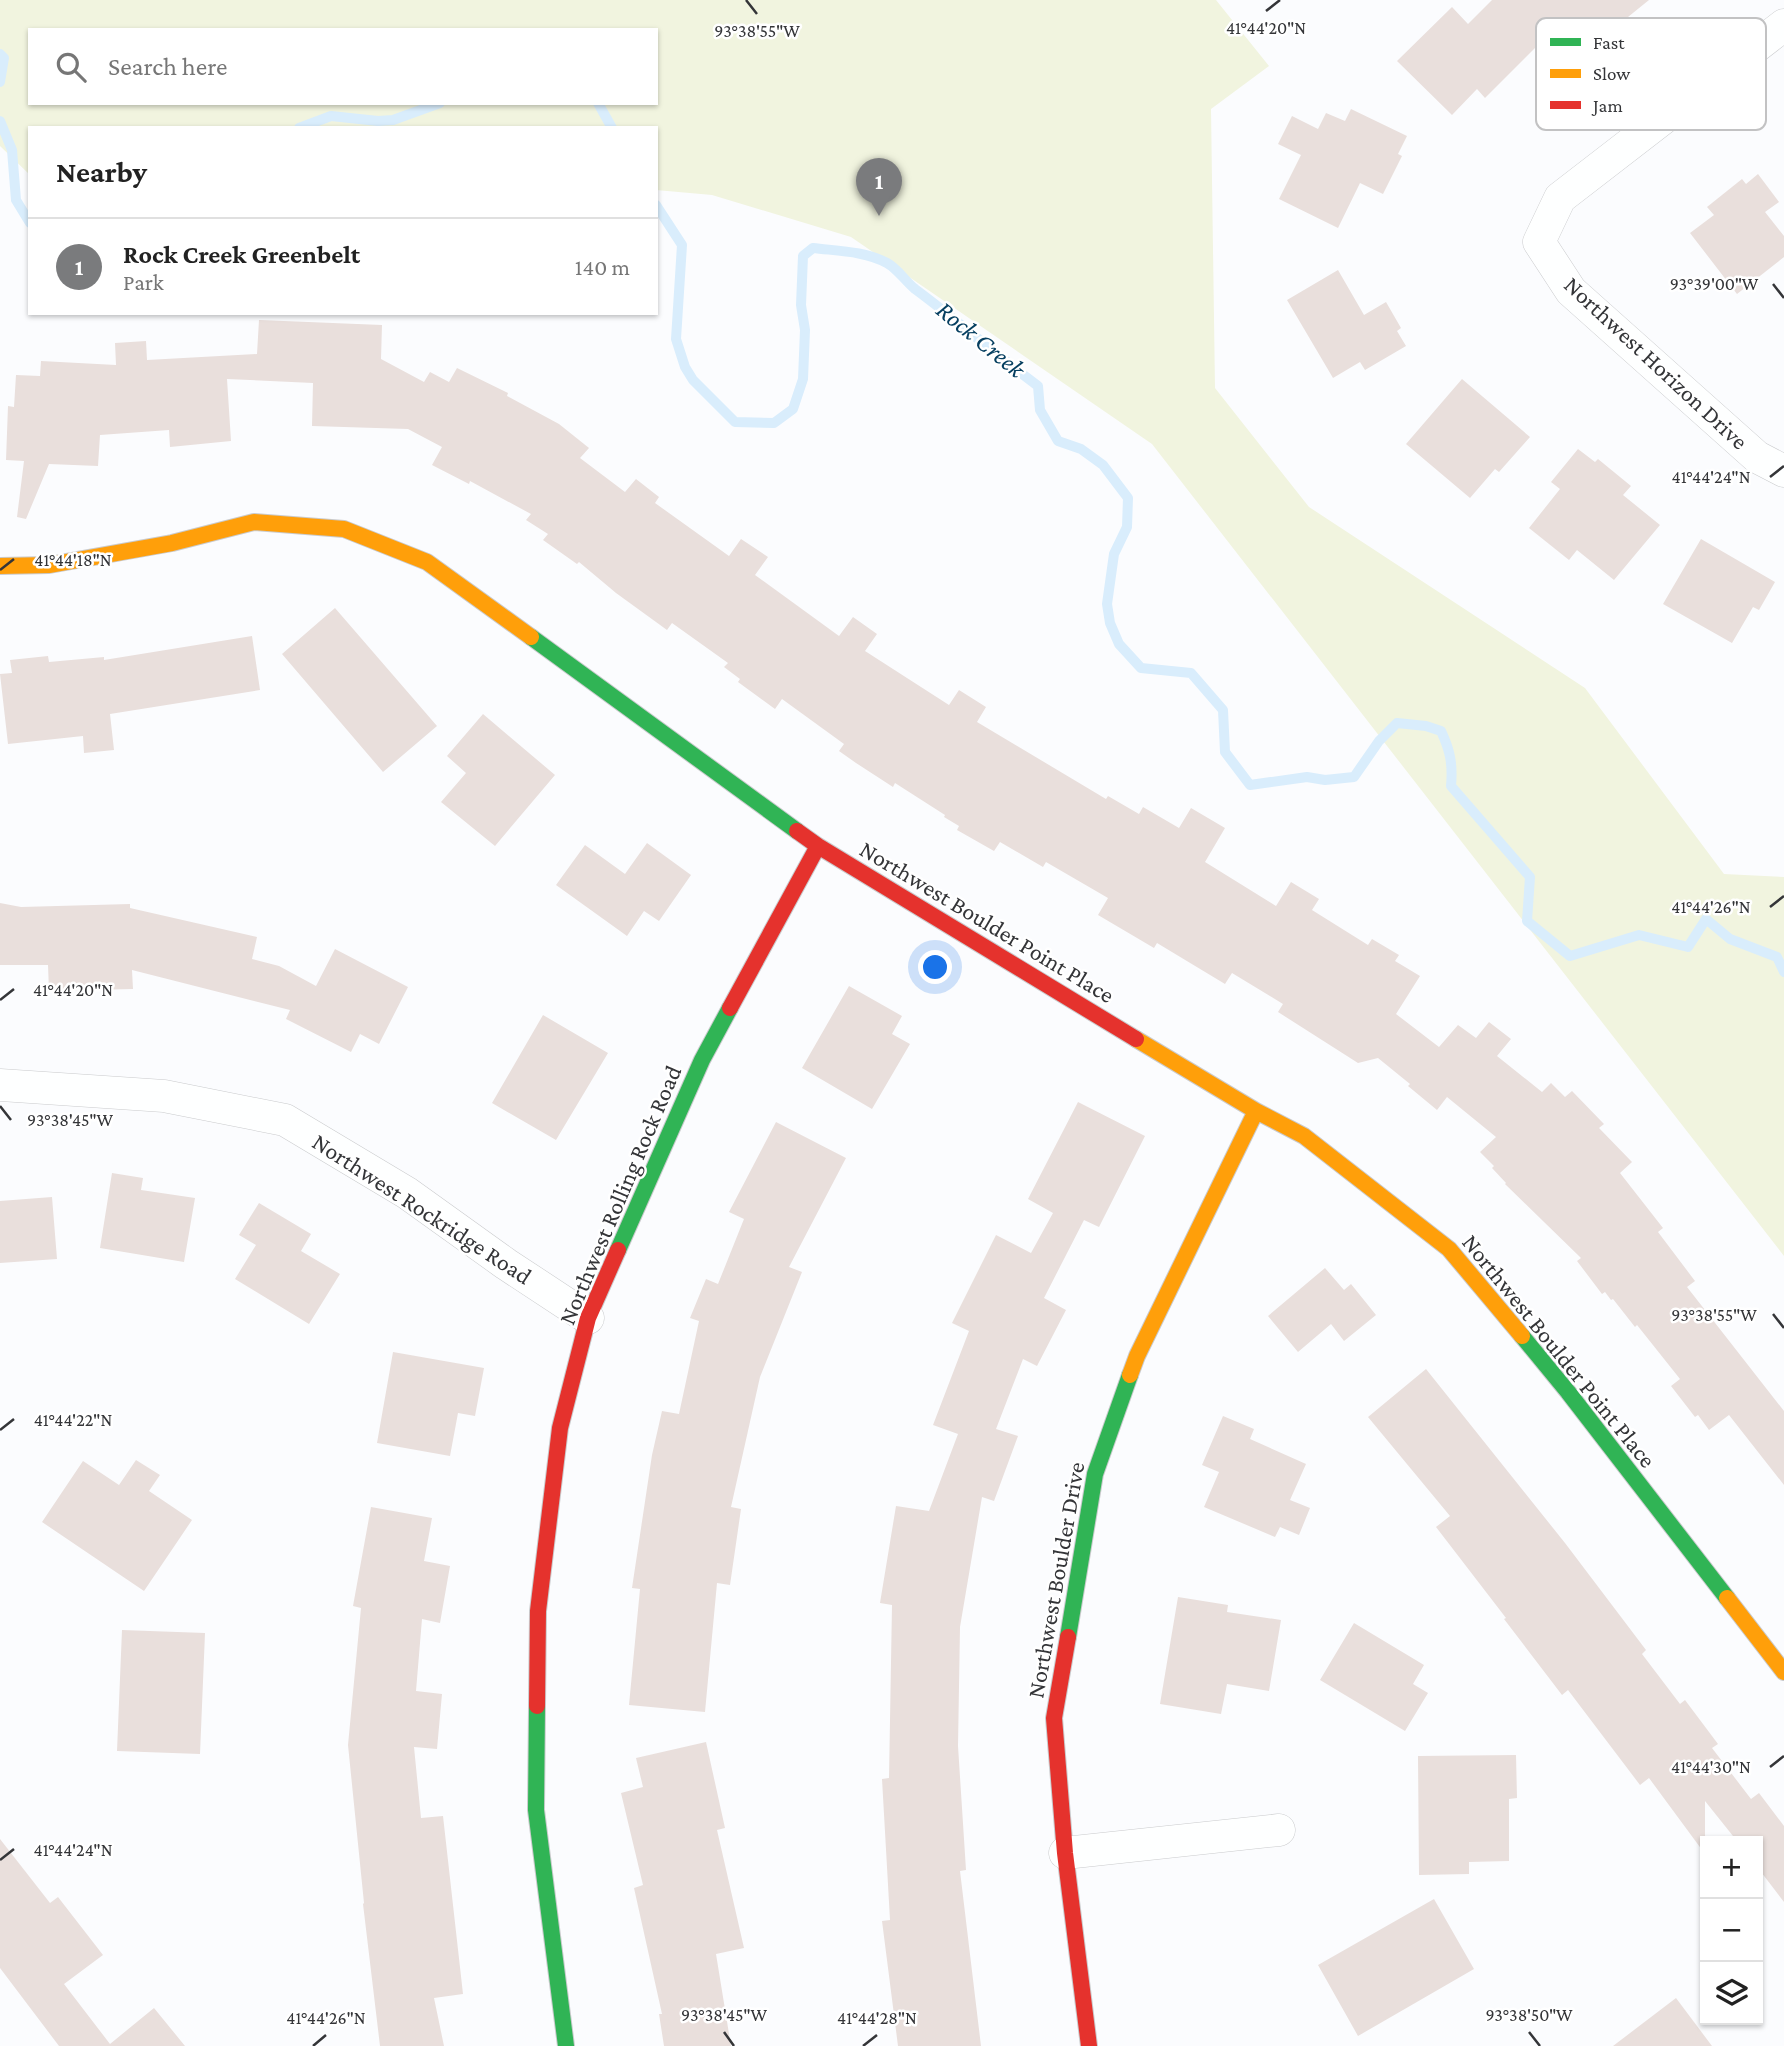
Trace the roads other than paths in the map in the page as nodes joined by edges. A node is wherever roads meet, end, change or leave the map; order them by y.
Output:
1 (1784, 25) edge
2 (1766, 39) edge
3 (1648, 130) edge
4 (1784, 471) edge
5 (0, 566) edge
6 (818, 846) junction
7 (0, 1085) edge
8 (1256, 1111) junction
9 (588, 1318) junction
10 (1784, 1672) edge
11 (1279, 1830) dead end
12 (1065, 1853) junction
13 (566, 2046) edge
14 (1089, 2046) edge

1 - 2 street, Northwest Horizon Drive
3 - 4 street, Northwest Horizon Drive
5 - 6 street, Northwest Boulder Point Place
6 - 8 street, Northwest Boulder Point Place
6 - 9 street, Northwest Rolling Rock Road
7 - 9 street, Northwest Rockridge Road
8 - 10 street, Northwest Boulder Point Place
8 - 12 street, Northwest Boulder Drive
9 - 13 street, Northwest Rolling Rock Road
11 - 12 street
12 - 14 street, Northwest Boulder Drive

